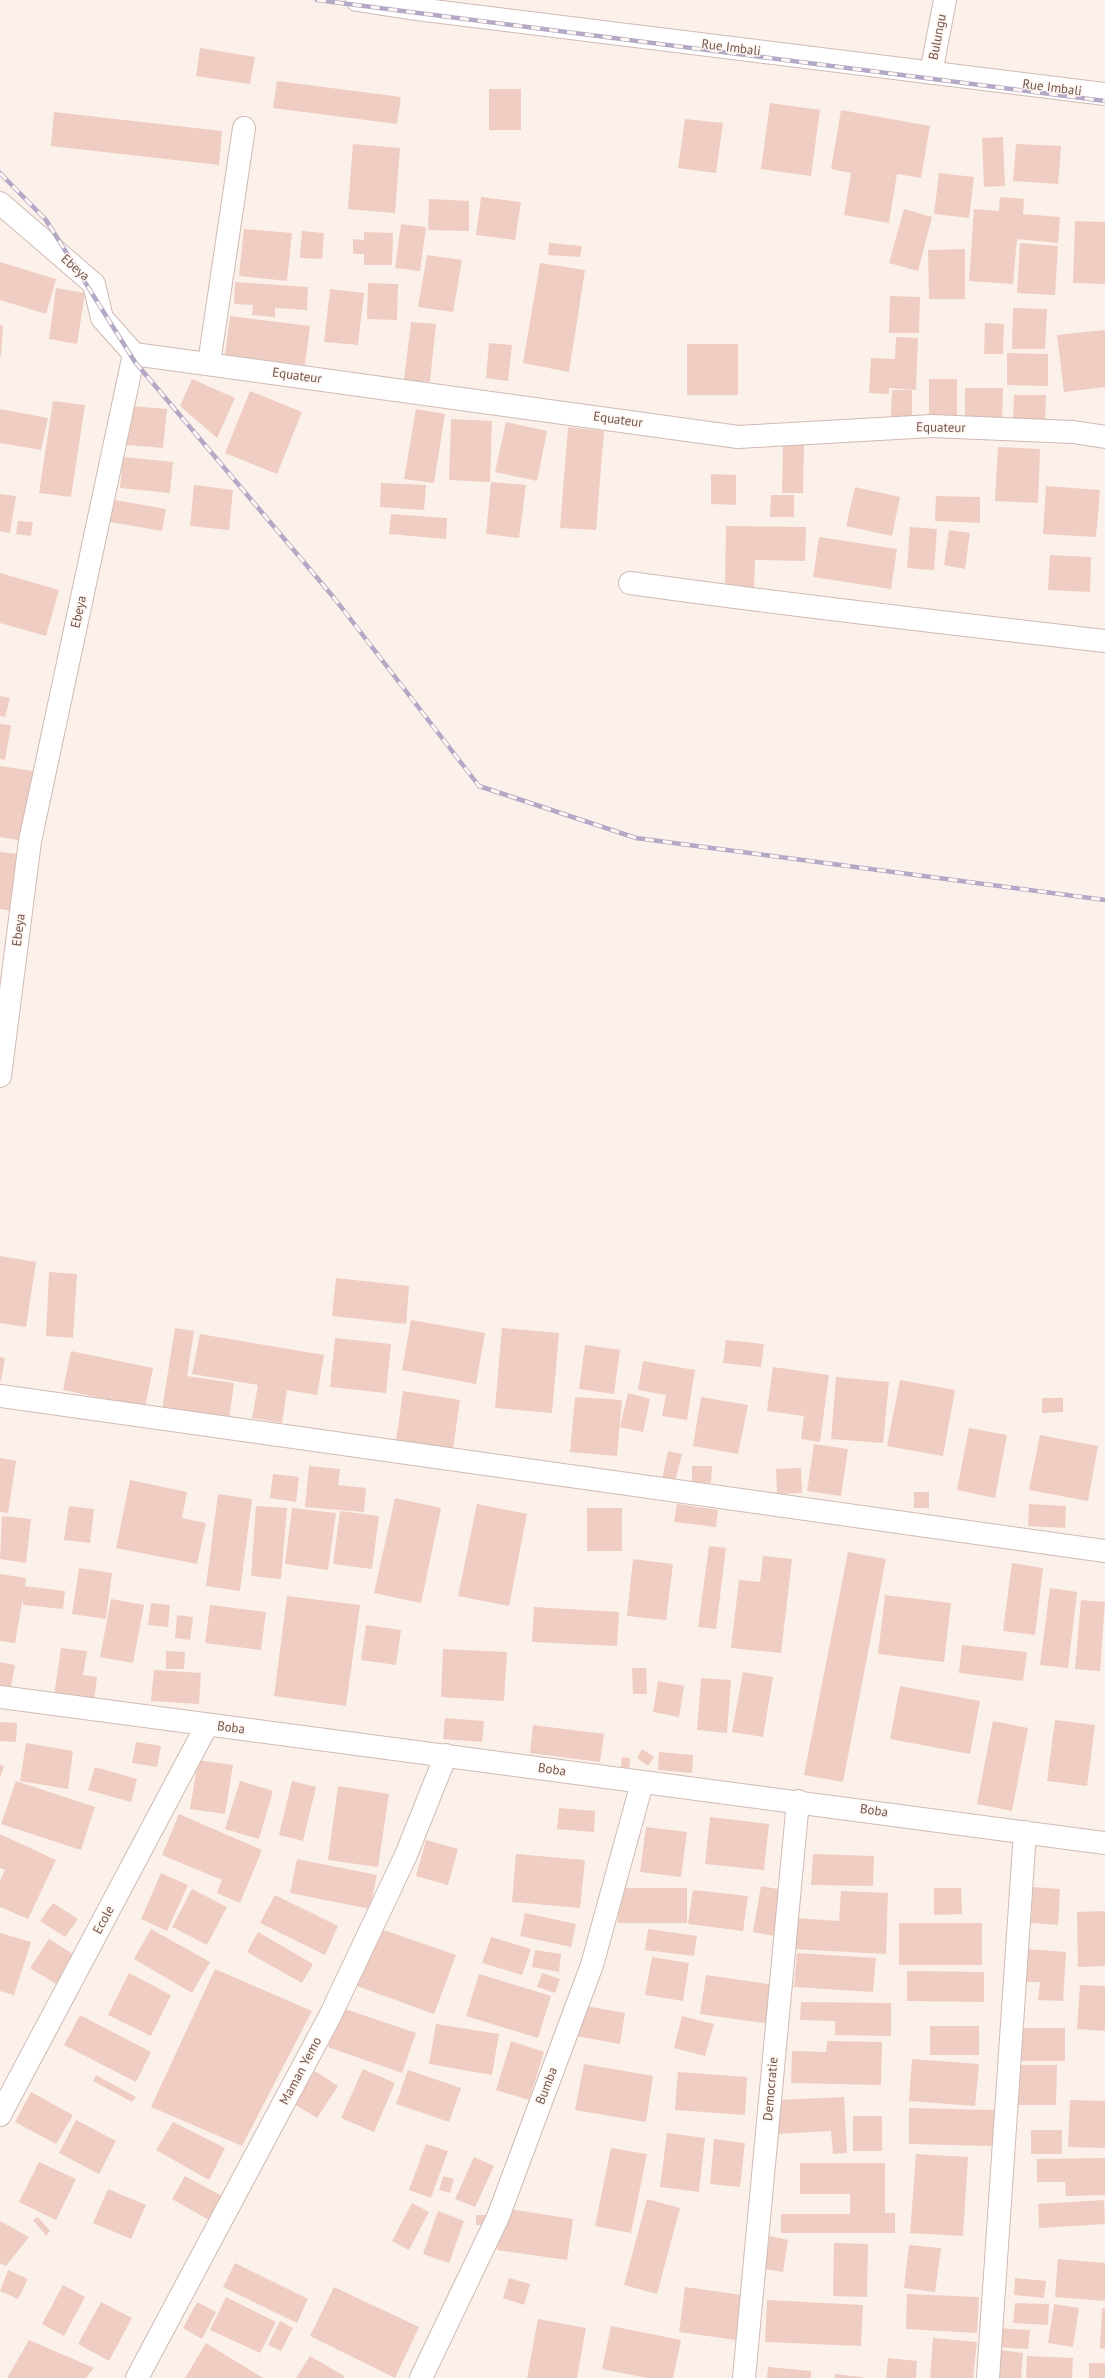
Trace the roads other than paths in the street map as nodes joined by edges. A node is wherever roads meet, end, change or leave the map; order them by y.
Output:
1 (356, 0) edge
2 (945, 0) edge
3 (410, 4) edge
4 (931, 73) junction
5 (1105, 94) edge
6 (244, 128) dead end
7 (0, 203) edge
8 (134, 354) junction
9 (209, 363) junction
10 (1105, 437) edge
11 (630, 584) dead end
12 (1105, 641) edge
13 (0, 1076) edge
14 (0, 1396) edge
15 (1105, 1551) edge
16 (0, 1697) edge
17 (207, 1725) junction
18 (446, 1755) junction
19 (642, 1783) junction
20 (798, 1801) junction
21 (1025, 1832) junction
22 (1105, 1843) edge
23 (0, 2116) edge
24 (137, 2378) edge
25 (421, 2378) edge
26 (744, 2378) edge
27 (988, 2378) edge

1 - 3 street, Rue Imbali
2 - 4 street, Bulungu
3 - 4 street, Rue Imbali
4 - 5 street, Rue Imbali
6 - 9 street
7 - 8 street, Ebeya
8 - 9 street, Equateur
8 - 13 street, Ebeya
9 - 10 street, Equateur
11 - 12 street
14 - 15 street
16 - 17 street, Boba
17 - 18 street, Boba
17 - 23 street, Ecole
18 - 19 street, Boba
18 - 24 street, Maman Yemo
19 - 20 street, Boba
19 - 25 street, Bumba
20 - 21 street, Boba
20 - 26 street, Democratie
21 - 22 street, Boba
21 - 27 street

